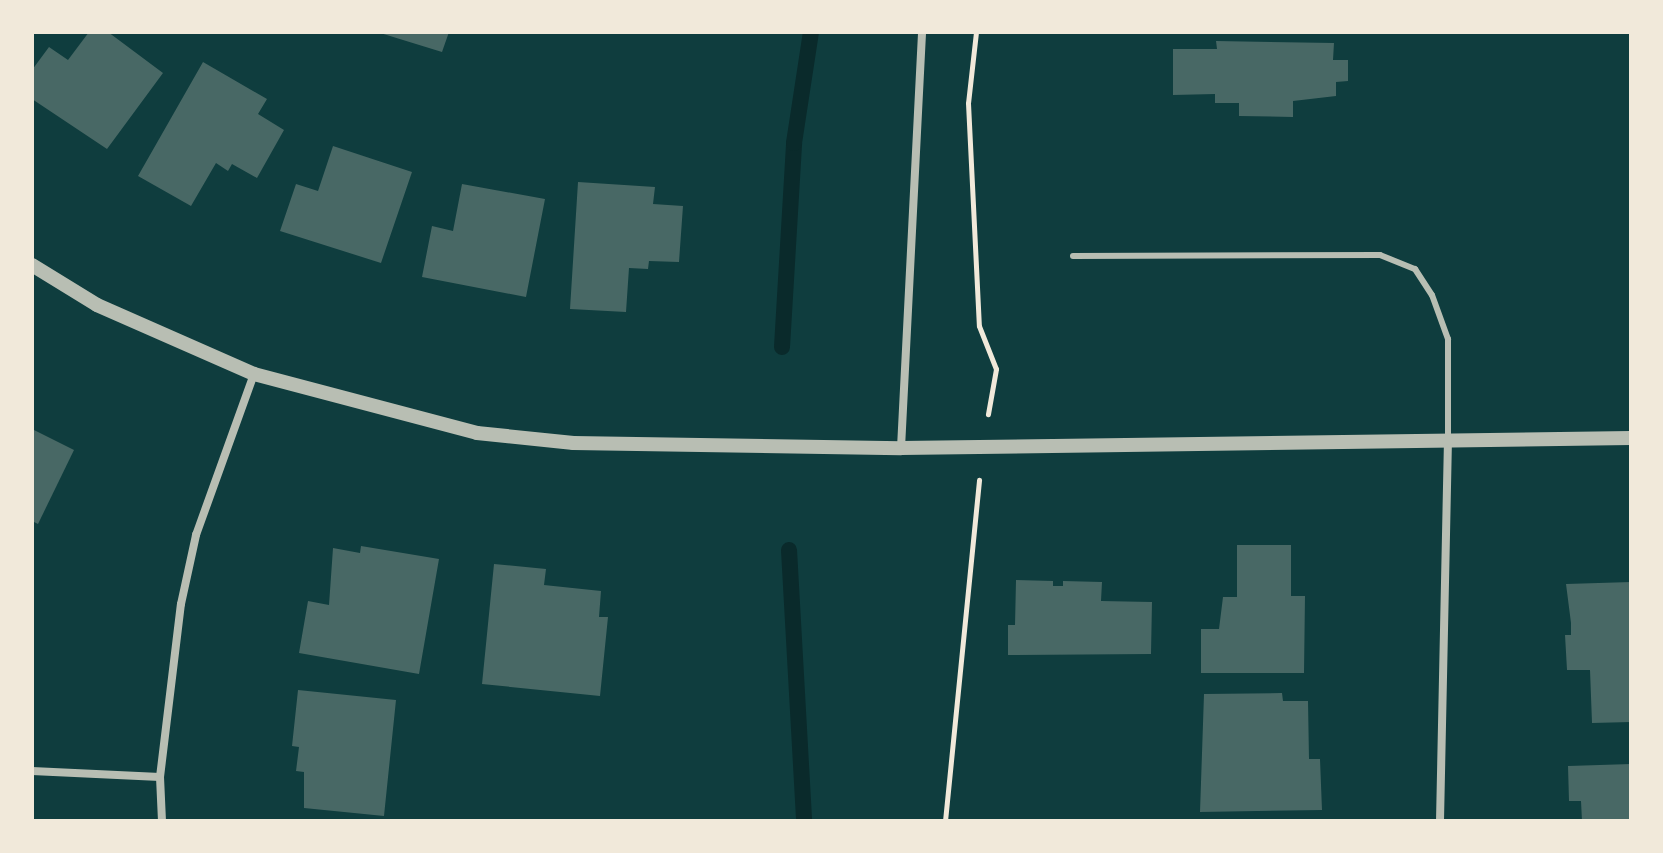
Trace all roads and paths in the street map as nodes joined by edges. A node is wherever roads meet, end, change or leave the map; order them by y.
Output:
1 (922, 32) edge
2 (1073, 256) dead end
3 (32, 265) edge
4 (254, 374) junction
5 (1631, 438) edge
6 (1448, 442) junction
7 (901, 448) junction
8 (32, 771) edge
9 (160, 777) junction
10 (162, 821) edge
11 (1440, 821) edge

1 - 7 street
2 - 6 lane
3 - 4 street
4 - 7 street
4 - 9 street
5 - 6 street
6 - 7 street
6 - 11 street
8 - 9 street
9 - 10 street

